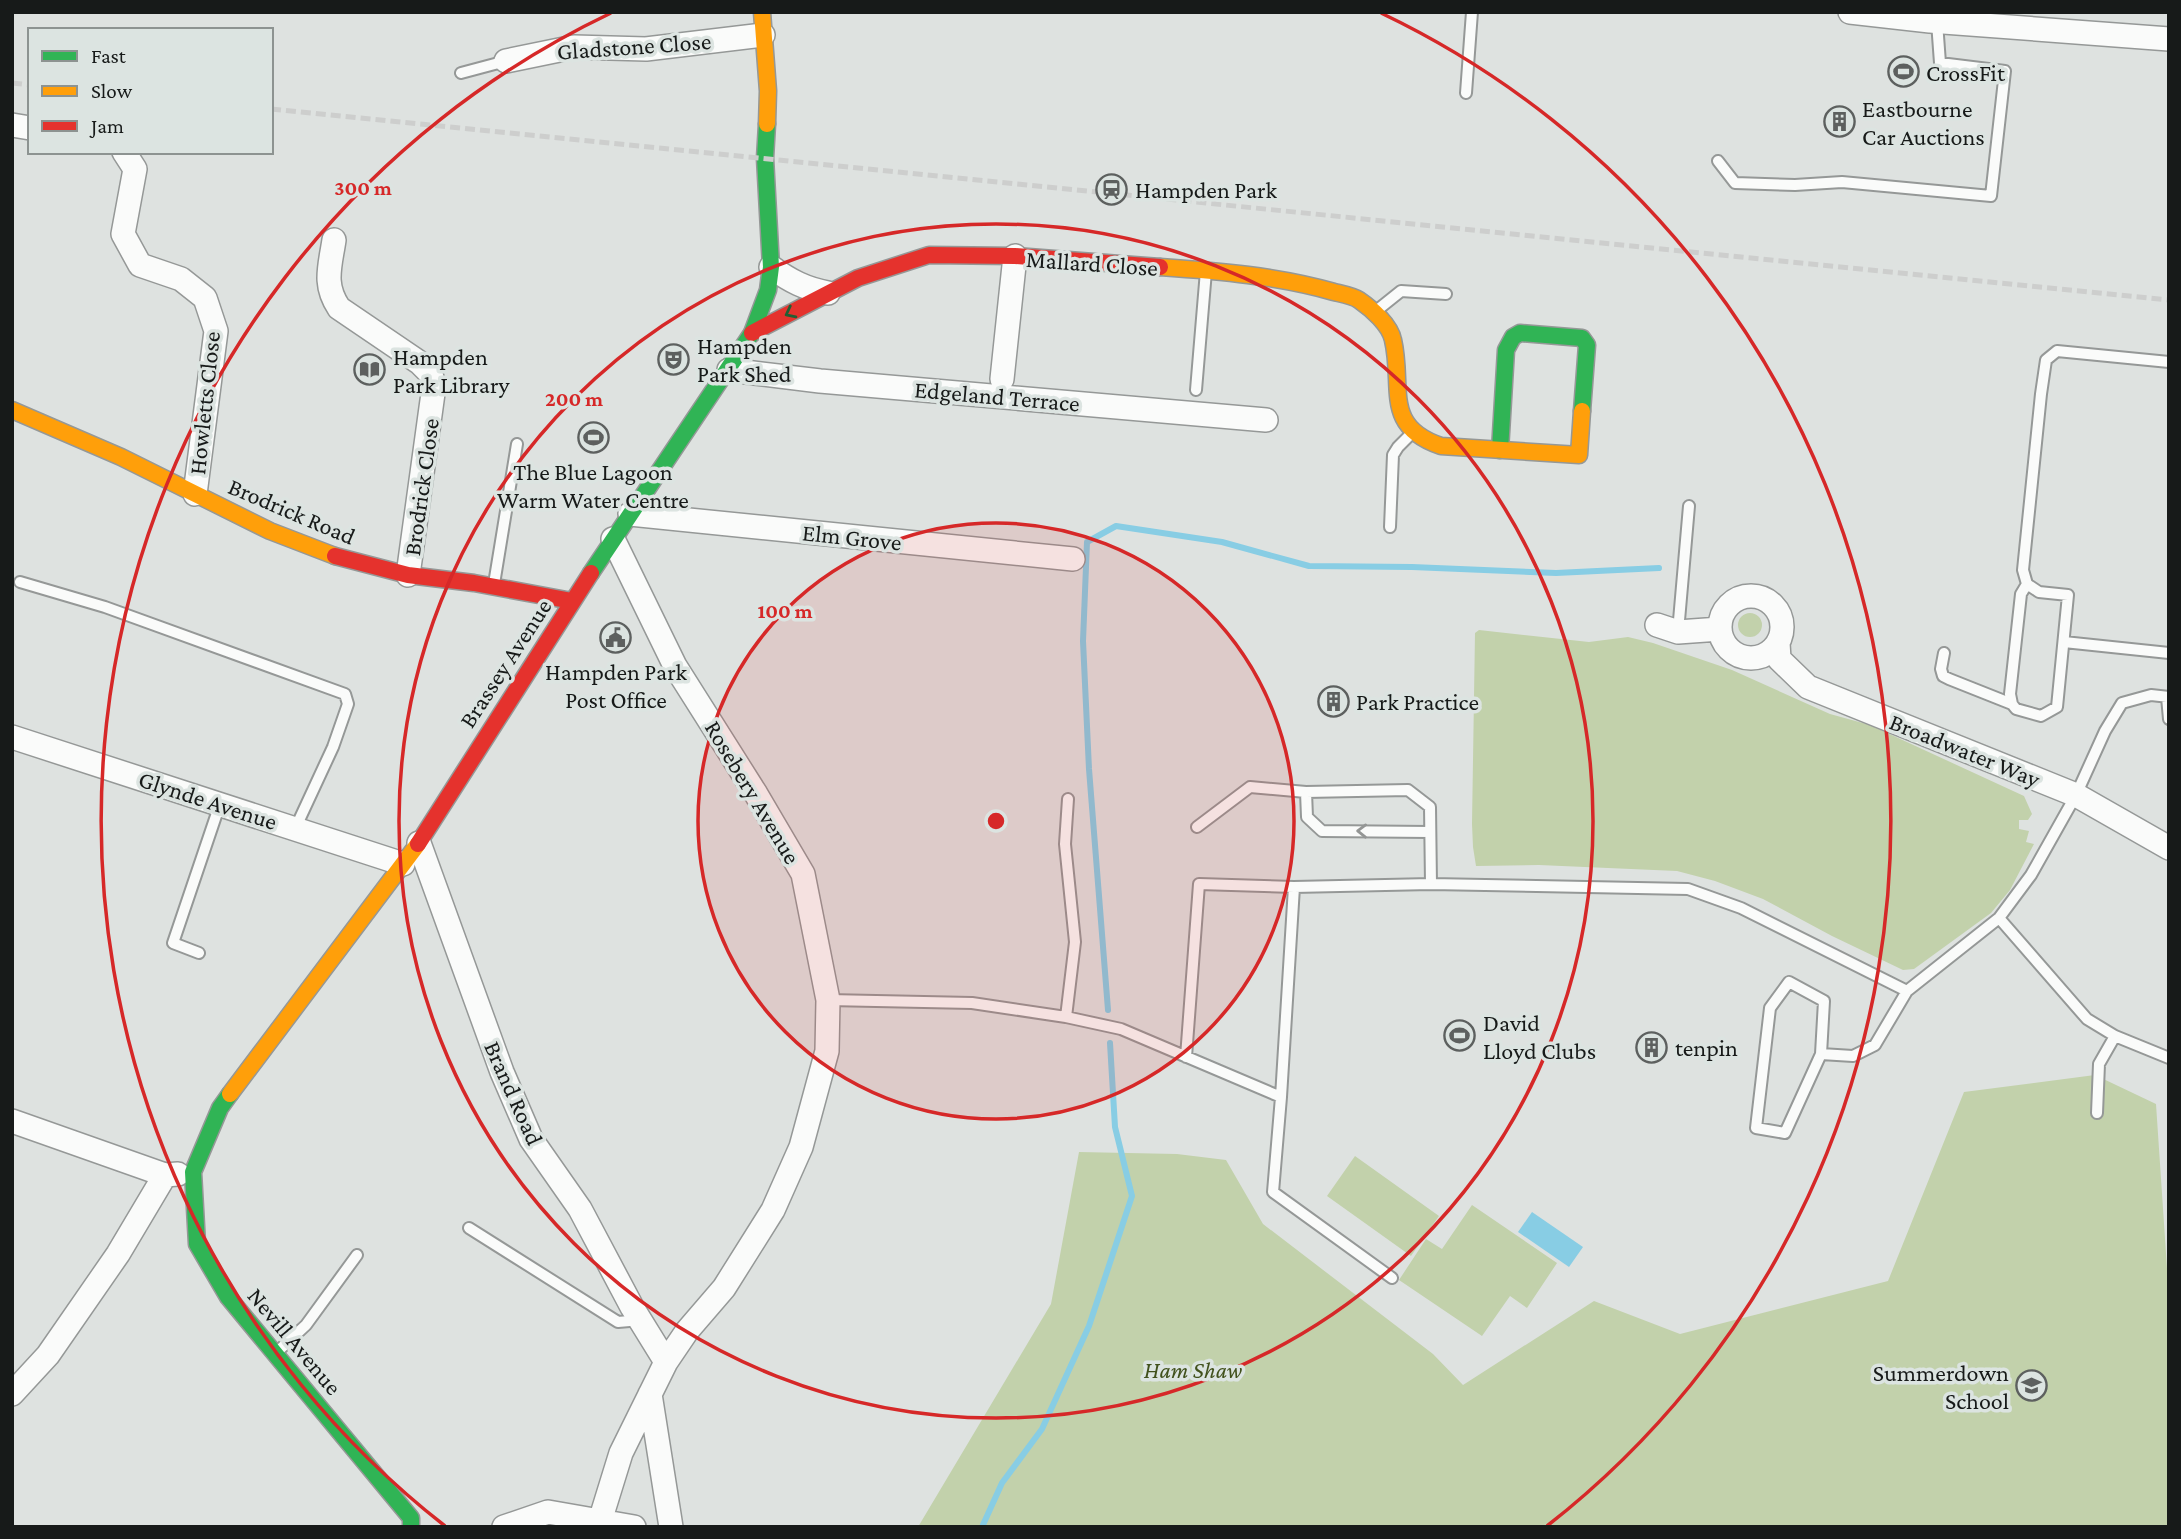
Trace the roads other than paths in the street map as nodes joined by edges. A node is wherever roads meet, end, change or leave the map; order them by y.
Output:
1 (1472, 12) edge
2 (1850, 12) edge
3 (1933, 18) edge
4 (2009, 19) edge
5 (763, 24) edge
6 (2169, 39) edge
7 (506, 61) joint
8 (461, 73) dead end
9 (1466, 93) dead end
10 (125, 154) edge
11 (1717, 162) dead end
12 (334, 240) dead end
13 (1015, 256) junction
14 (772, 267) junction
15 (1206, 271) junction
16 (828, 293) junction
17 (1446, 294) dead end
18 (1374, 312) junction
19 (752, 333) junction
20 (2169, 362) edge
21 (729, 370) junction
22 (1002, 379) dead end
23 (1196, 390) dead end
24 (12, 410) edge
25 (1266, 420) dead end
26 (1413, 433) junction
27 (517, 444) dead end
28 (1500, 450) junction
29 (195, 494) junction
30 (1689, 506) dead end
31 (630, 514) junction
32 (1390, 527) dead end
33 (614, 539) junction
34 (1073, 559) dead end
35 (408, 575) junction
36 (20, 582) dead end
37 (2027, 584) junction
38 (493, 587) junction
39 (572, 601) junction
40 (1667, 628) joint
41 (1720, 629) junction
42 (2064, 642) junction
43 (1778, 643) junction
44 (1944, 653) dead end
45 (2169, 653) edge
46 (2168, 697) edge
47 (2012, 704) junction
48 (2169, 719) edge
49 (12, 737) edge
50 (1306, 792) junction
51 (2076, 795) junction
52 (1068, 799) dead end
53 (220, 804) junction
54 (1197, 827) dead end
55 (295, 829) junction
56 (1430, 832) junction
57 (419, 844) junction
58 (2169, 848) edge
59 (403, 864) junction
60 (1431, 884) junction
61 (1294, 887) junction
62 (1999, 918) junction
63 (200, 953) dead end
64 (1907, 991) junction
65 (828, 1000) junction
66 (1066, 1017) junction
67 (2115, 1036) junction
68 (1821, 1054) junction
69 (1186, 1057) junction
70 (2169, 1058) edge
71 (1281, 1097) junction
72 (2097, 1113) dead end
73 (12, 1121) edge
74 (193, 1172) junction
75 (166, 1175) junction
76 (469, 1228) dead end
77 (357, 1255) dead end
78 (1392, 1278) dead end
79 (640, 1320) junction
80 (275, 1354) junction
81 (666, 1362) junction
82 (12, 1394) edge
83 (650, 1394) junction
84 (600, 1521) junction
85 (411, 1522) edge
86 (504, 1527) edge
87 (634, 1527) edge
88 (671, 1527) edge

1 - 9 lane
2 - 3 street
3 - 4 street
3 - 11 lane
4 - 6 street
5 - 7 street, Gladstone Close
5 - 14 street, Brassey Avenue
7 - 8 lane
10 - 29 street, Howletts Close
12 - 35 street, Brodrick Close
13 - 15 street, Mallard Close
13 - 16 street
13 - 22 street, Mallard Close
14 - 16 street
14 - 19 street, Brassey Avenue
15 - 18 street, Mallard Close
15 - 23 lane
16 -> 19 street
17 - 18 lane
18 - 26 street, Mallard Close
19 - 21 street, Brassey Avenue
20 - 37 lane
21 - 25 street, Edgeland Terrace
21 - 31 street, Brassey Avenue
24 - 29 street, Brodrick Road
26 - 28 street
26 - 32 lane
27 - 38 lane
28 - 28 street
29 - 35 street, Brodrick Road
30 - 40 lane
31 - 33 street, Brassey Avenue
31 - 34 street, Elm Grove
33 - 39 street, Brassey Avenue
33 - 65 street, Rosebery Avenue
35 - 38 street, Brodrick Road
36 - 55 lane
37 - 42 lane
37 - 47 lane
38 - 39 street, Brodrick Road
39 - 57 street, Brassey Avenue
40 - 41 street
41 - 43 street
41 - 43 street, Broadwater Way
42 - 45 lane
42 - 47 lane
43 - 51 street, Broadwater Way
44 - 47 lane
46 - 48 lane
46 - 51 lane
49 - 53 street, Glynde Avenue
50 - 54 lane
56 -> 50 lane
50 - 56 lane
51 - 58 street, Broadwater Way
51 - 62 lane
52 - 66 lane
53 - 55 street, Glynde Avenue
53 - 63 lane
55 - 59 street, Glynde Avenue
56 - 60 lane
57 - 59 street, Brassey Avenue
57 - 79 street, Brand Road
59 - 74 street, Brassey Avenue
60 - 61 lane
60 - 64 lane
61 - 69 lane
61 - 71 lane
62 - 64 lane
62 - 67 lane
64 - 68 lane
65 - 66 lane
65 - 81 street, Rosebery Avenue
66 - 69 lane
67 - 70 lane
67 - 72 lane
68 - 68 lane
69 - 71 lane
71 - 78 lane
73 - 75 street
74 - 75 street
74 - 80 street, Nevill Avenue
75 - 82 street
76 - 79 lane
77 - 80 lane
79 - 81 street, Brand Road
80 - 85 street, Nevill Avenue
81 - 83 street, Rosebery Avenue
83 - 84 street, Rosebery Avenue
83 - 88 street
84 - 86 street
84 - 87 street

